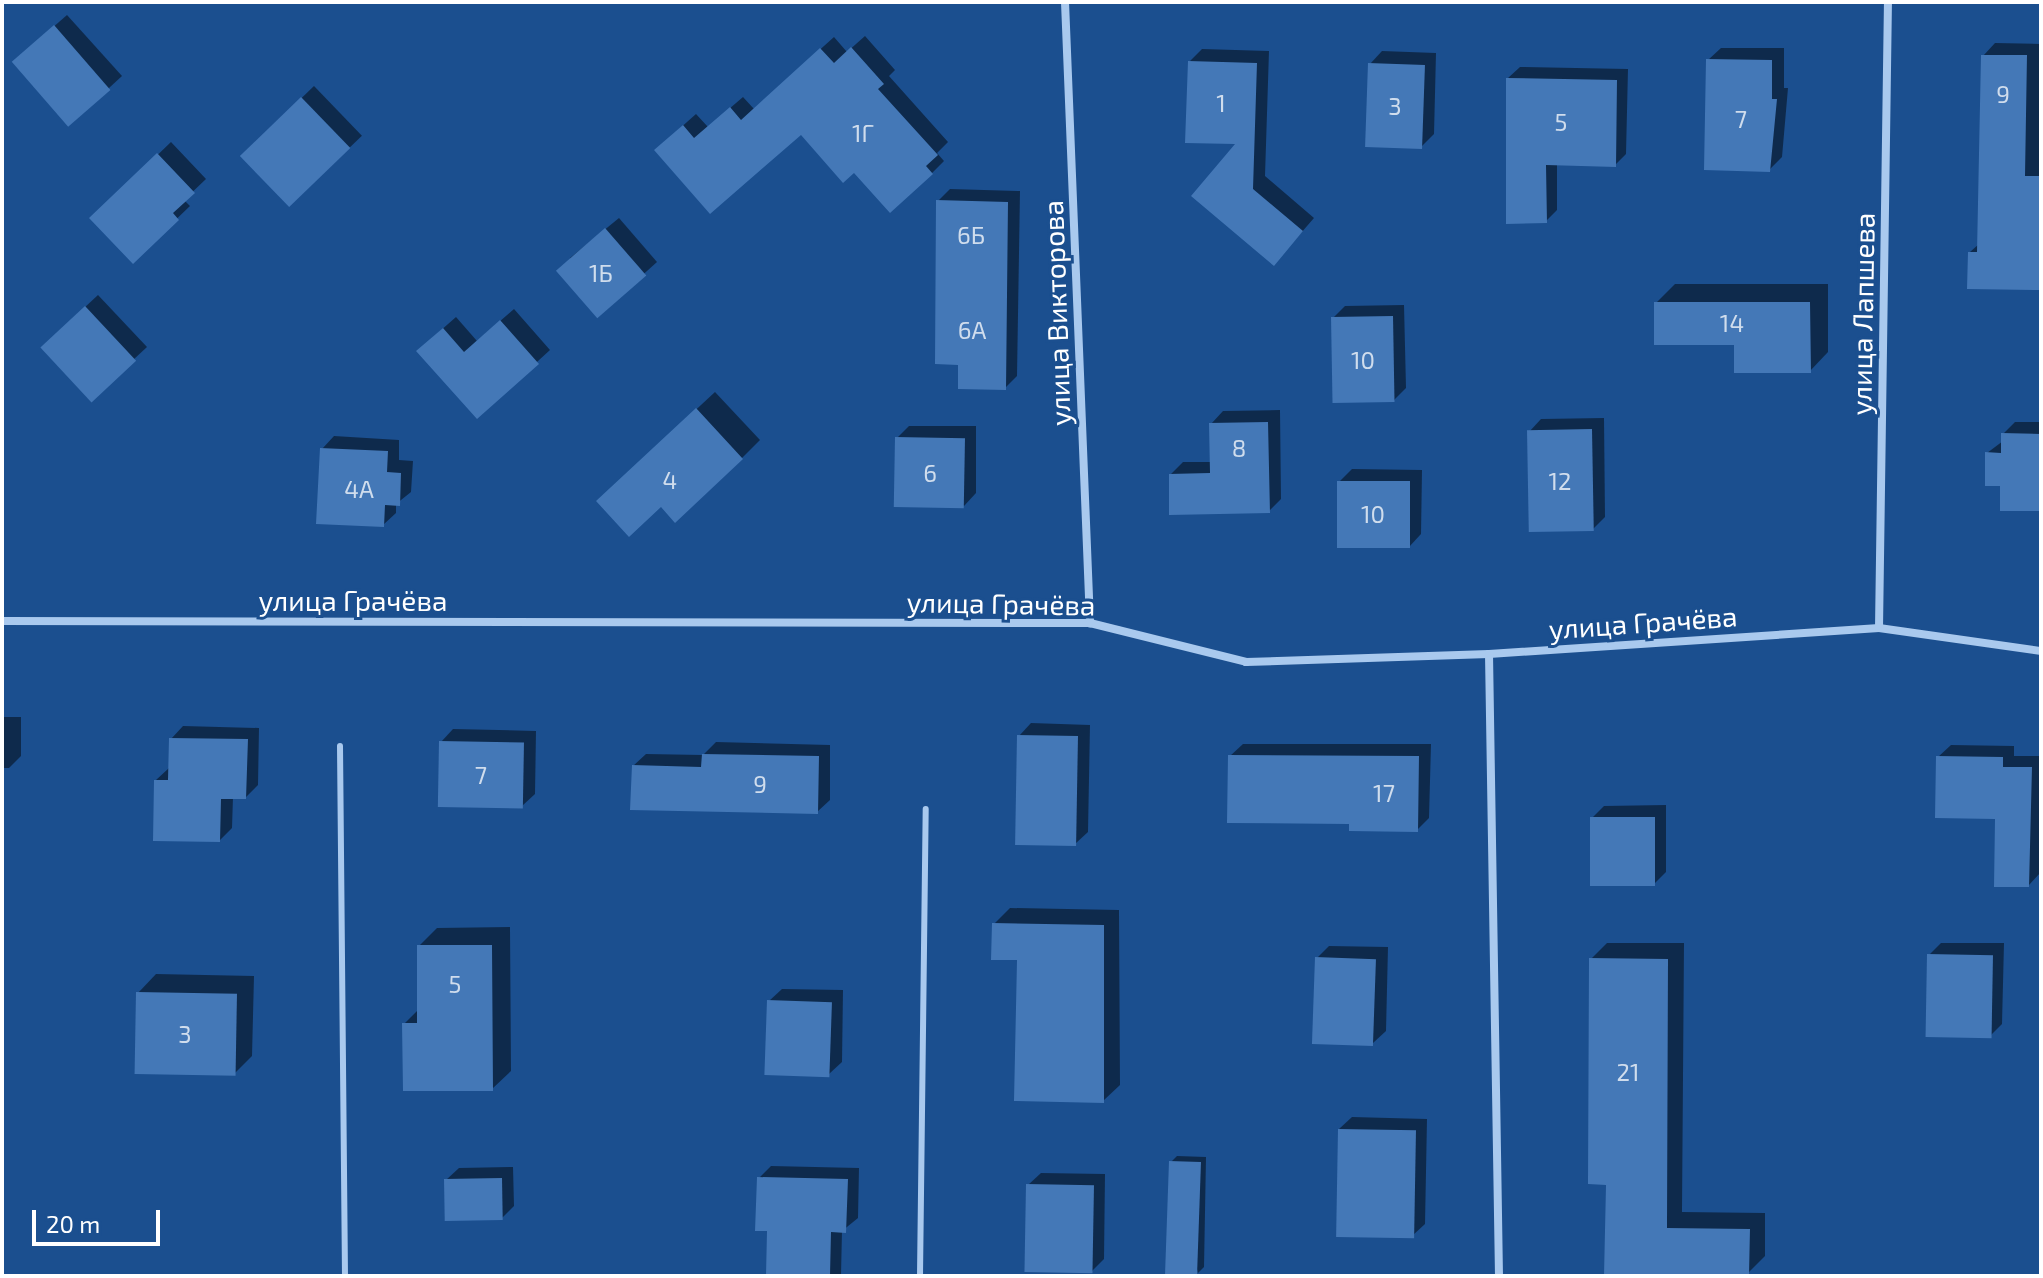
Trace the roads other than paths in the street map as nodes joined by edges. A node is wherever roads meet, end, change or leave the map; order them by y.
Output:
1 (1065, 2) edge
2 (1888, 2) edge
3 (2, 621) edge
4 (1090, 623) junction
5 (1879, 628) junction
6 (2041, 651) edge
7 (1489, 654) junction
8 (340, 746) dead end
9 (926, 809) dead end
10 (345, 1276) edge
11 (920, 1276) edge
12 (1499, 1276) edge

1 - 4 street, улица Викторова
2 - 5 street, улица Лапшева
3 - 4 street, улица Грачёва
4 - 7 street, улица Грачёва
5 - 6 street, улица Грачёва
5 - 7 street, улица Грачёва
7 - 12 street
8 - 10 lane
9 - 11 lane

